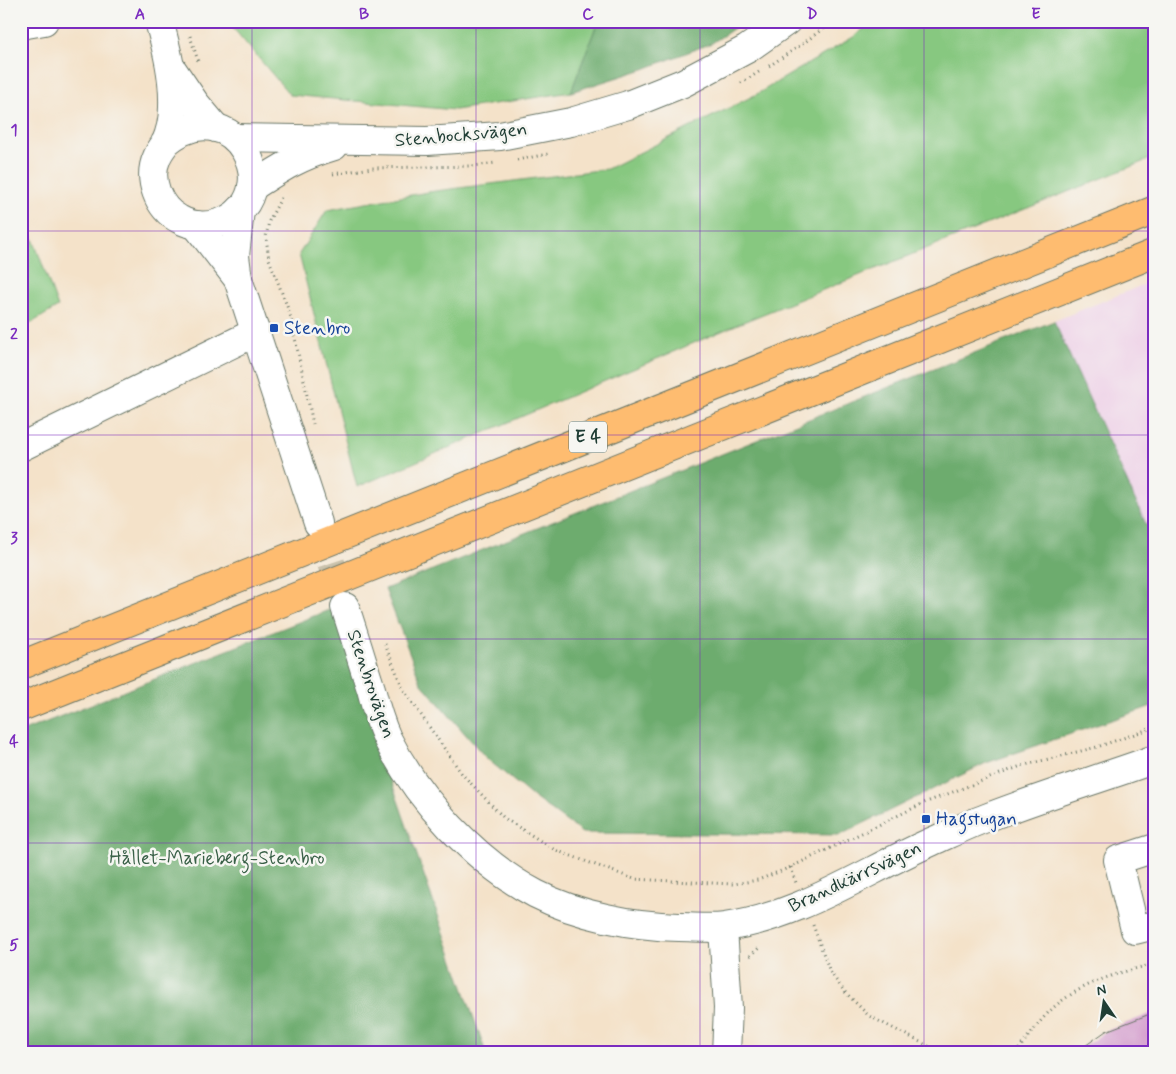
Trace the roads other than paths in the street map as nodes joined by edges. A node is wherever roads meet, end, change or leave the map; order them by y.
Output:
1 (44, 21) edge
2 (160, 21) edge
3 (787, 21) edge
4 (21, 25) edge
5 (171, 68) junction
6 (226, 133) junction
7 (350, 141) junction
8 (165, 142) junction
9 (246, 198) junction
10 (1155, 210) edge
11 (196, 225) junction
12 (1155, 254) edge
13 (238, 279) junction
14 (256, 332) junction
15 (21, 447) edge
16 (318, 523) tunnel mouth
17 (345, 607) tunnel mouth
18 (21, 665) edge
19 (21, 707) edge
20 (1155, 759) edge
21 (1155, 848) edge
22 (1155, 924) edge
23 (723, 928) junction
24 (726, 1053) edge

1 - 4 street
2 - 5 street
3 - 7 street, Stenbocksvägen
5 - 6 street
5 - 8 street
6 - 7 street, Stenbocksvägen
6 - 8 street
6 - 9 street
7 - 9 street, Stenbocksvägen
8 - 11 street
9 - 11 street
9 - 13 street
10 - 18 highway, E 4
11 - 13 street
12 - 19 highway, E 4
13 - 14 street
14 - 15 street
14 - 16 street
17 - 23 street, Stenbrovägen
20 - 23 street, Brandkärrsvägen
21 - 22 street
23 - 24 street

